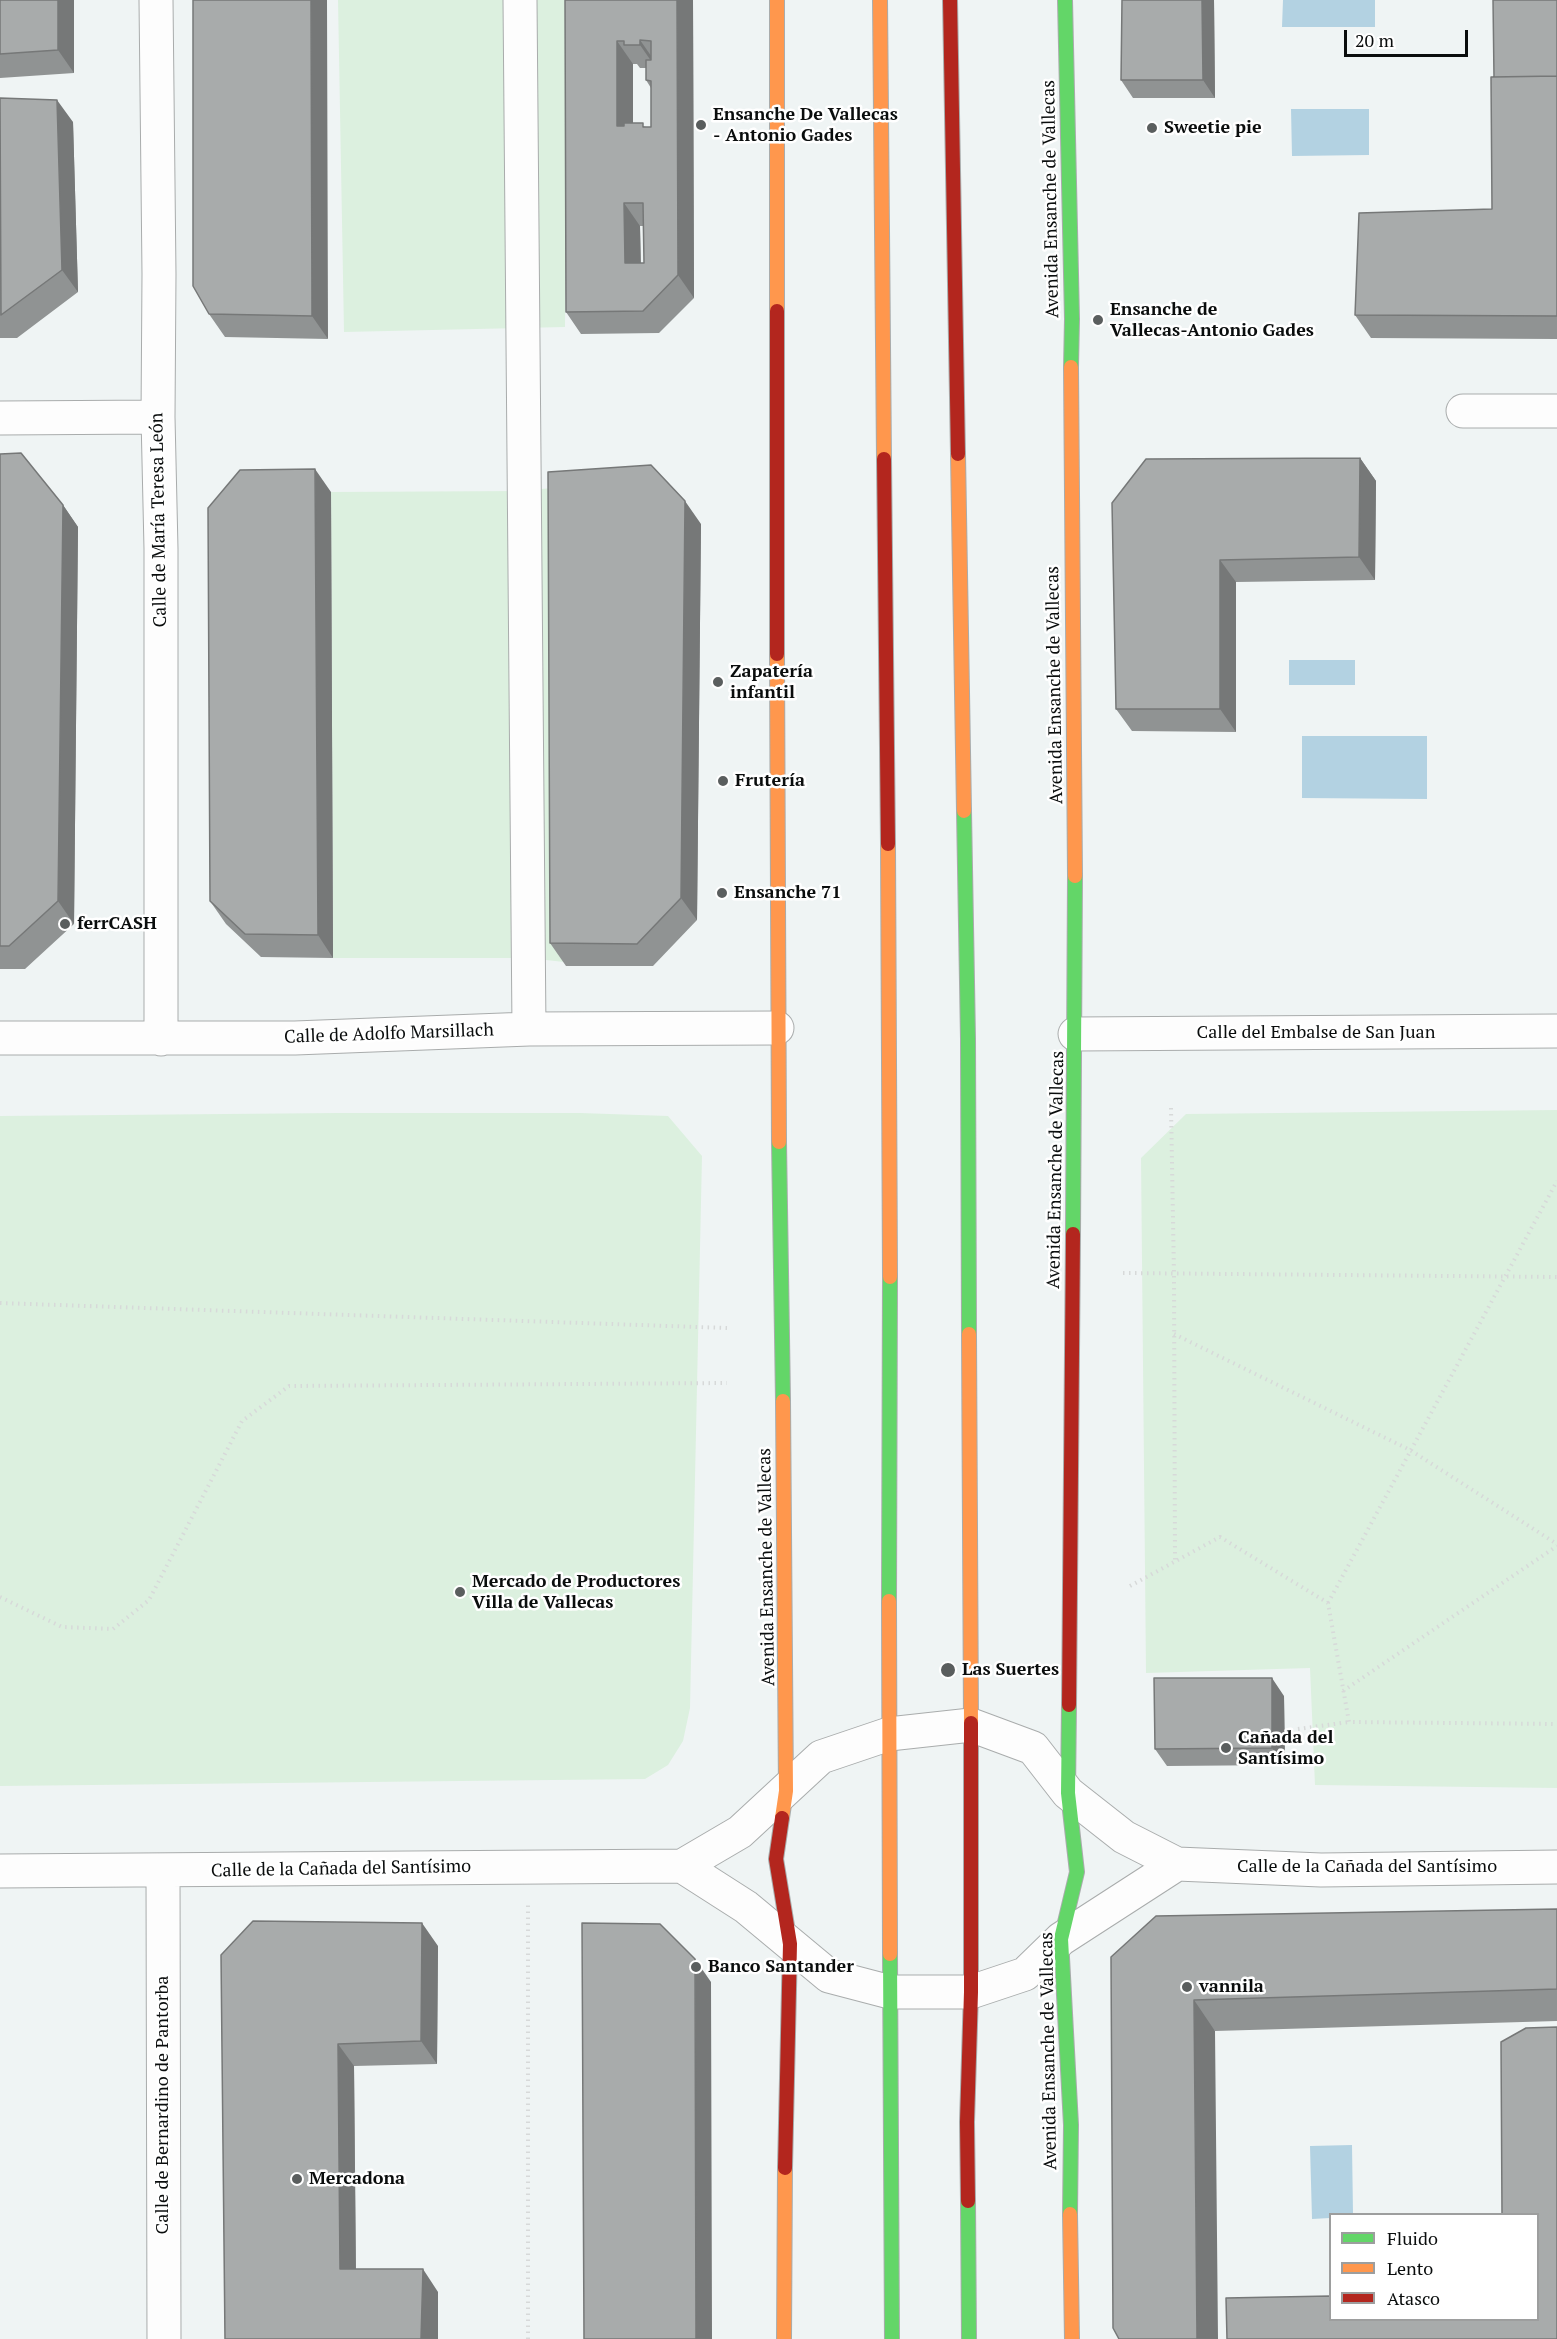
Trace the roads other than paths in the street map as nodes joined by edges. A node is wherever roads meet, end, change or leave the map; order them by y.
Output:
1 (156, 0) edge
2 (520, 0) edge
3 (777, 0) edge
4 (879, 0) edge
5 (950, 0) edge
6 (1065, 0) edge
7 (1464, 411) dead end
8 (1557, 411) edge
9 (158, 417) junction
10 (0, 418) edge
11 (777, 1028) junction
12 (529, 1029) junction
13 (1557, 1031) edge
14 (1076, 1034) junction
15 (0, 1038) edge
16 (161, 1039) junction
17 (971, 1725) junction
18 (889, 1734) junction
19 (786, 1791) junction
20 (1068, 1793) junction
21 (1177, 1864) junction
22 (682, 1866) junction
23 (1557, 1867) edge
24 (0, 1871) edge
25 (163, 1871) junction
26 (1061, 1939) junction
27 (790, 1944) junction
28 (890, 1992) junction
29 (971, 1992) junction
30 (164, 2339) edge
31 (784, 2339) edge
32 (892, 2339) edge
33 (969, 2339) edge
34 (1072, 2339) edge

1 - 9 street, Calle de María Teresa León
2 - 12 street
3 - 11 street, Avenida Ensanche de Vallecas
4 - 18 street
5 - 17 street
6 - 14 street, Avenida Ensanche de Vallecas
7 - 8 street
9 - 10 street
9 - 16 street, Calle de María Teresa León
11 - 12 street, Calle de Adolfo Marsillach
11 - 19 street, Avenida Ensanche de Vallecas
12 - 16 street, Calle de Adolfo Marsillach
13 - 14 street, Calle del Embalse de San Juan
14 - 20 street, Avenida Ensanche de Vallecas
15 - 16 street, Calle de Adolfo Marsillach
17 - 18 street, Calle de la Cañada del Santísimo
17 - 20 street, Calle de la Cañada del Santísimo
17 - 29 street
18 - 19 street, Calle de la Cañada del Santísimo
18 - 28 street
19 - 22 street, Calle de la Cañada del Santísimo
19 - 27 street, Avenida Ensanche de Vallecas
20 - 21 street, Calle de la Cañada del Santísimo
20 - 26 street, Avenida Ensanche de Vallecas
21 - 23 street, Calle de la Cañada del Santísimo
21 - 26 street
22 - 25 street, Calle de la Cañada del Santísimo
22 - 27 street
24 - 25 street, Calle de la Cañada del Santísimo
25 - 30 street, Calle de Bernardino de Pantorba
26 - 29 street
26 - 34 street, Avenida Ensanche de Vallecas
27 - 28 street
27 - 31 street, Avenida Ensanche de Vallecas
28 - 29 street
28 - 32 street
29 - 33 street

